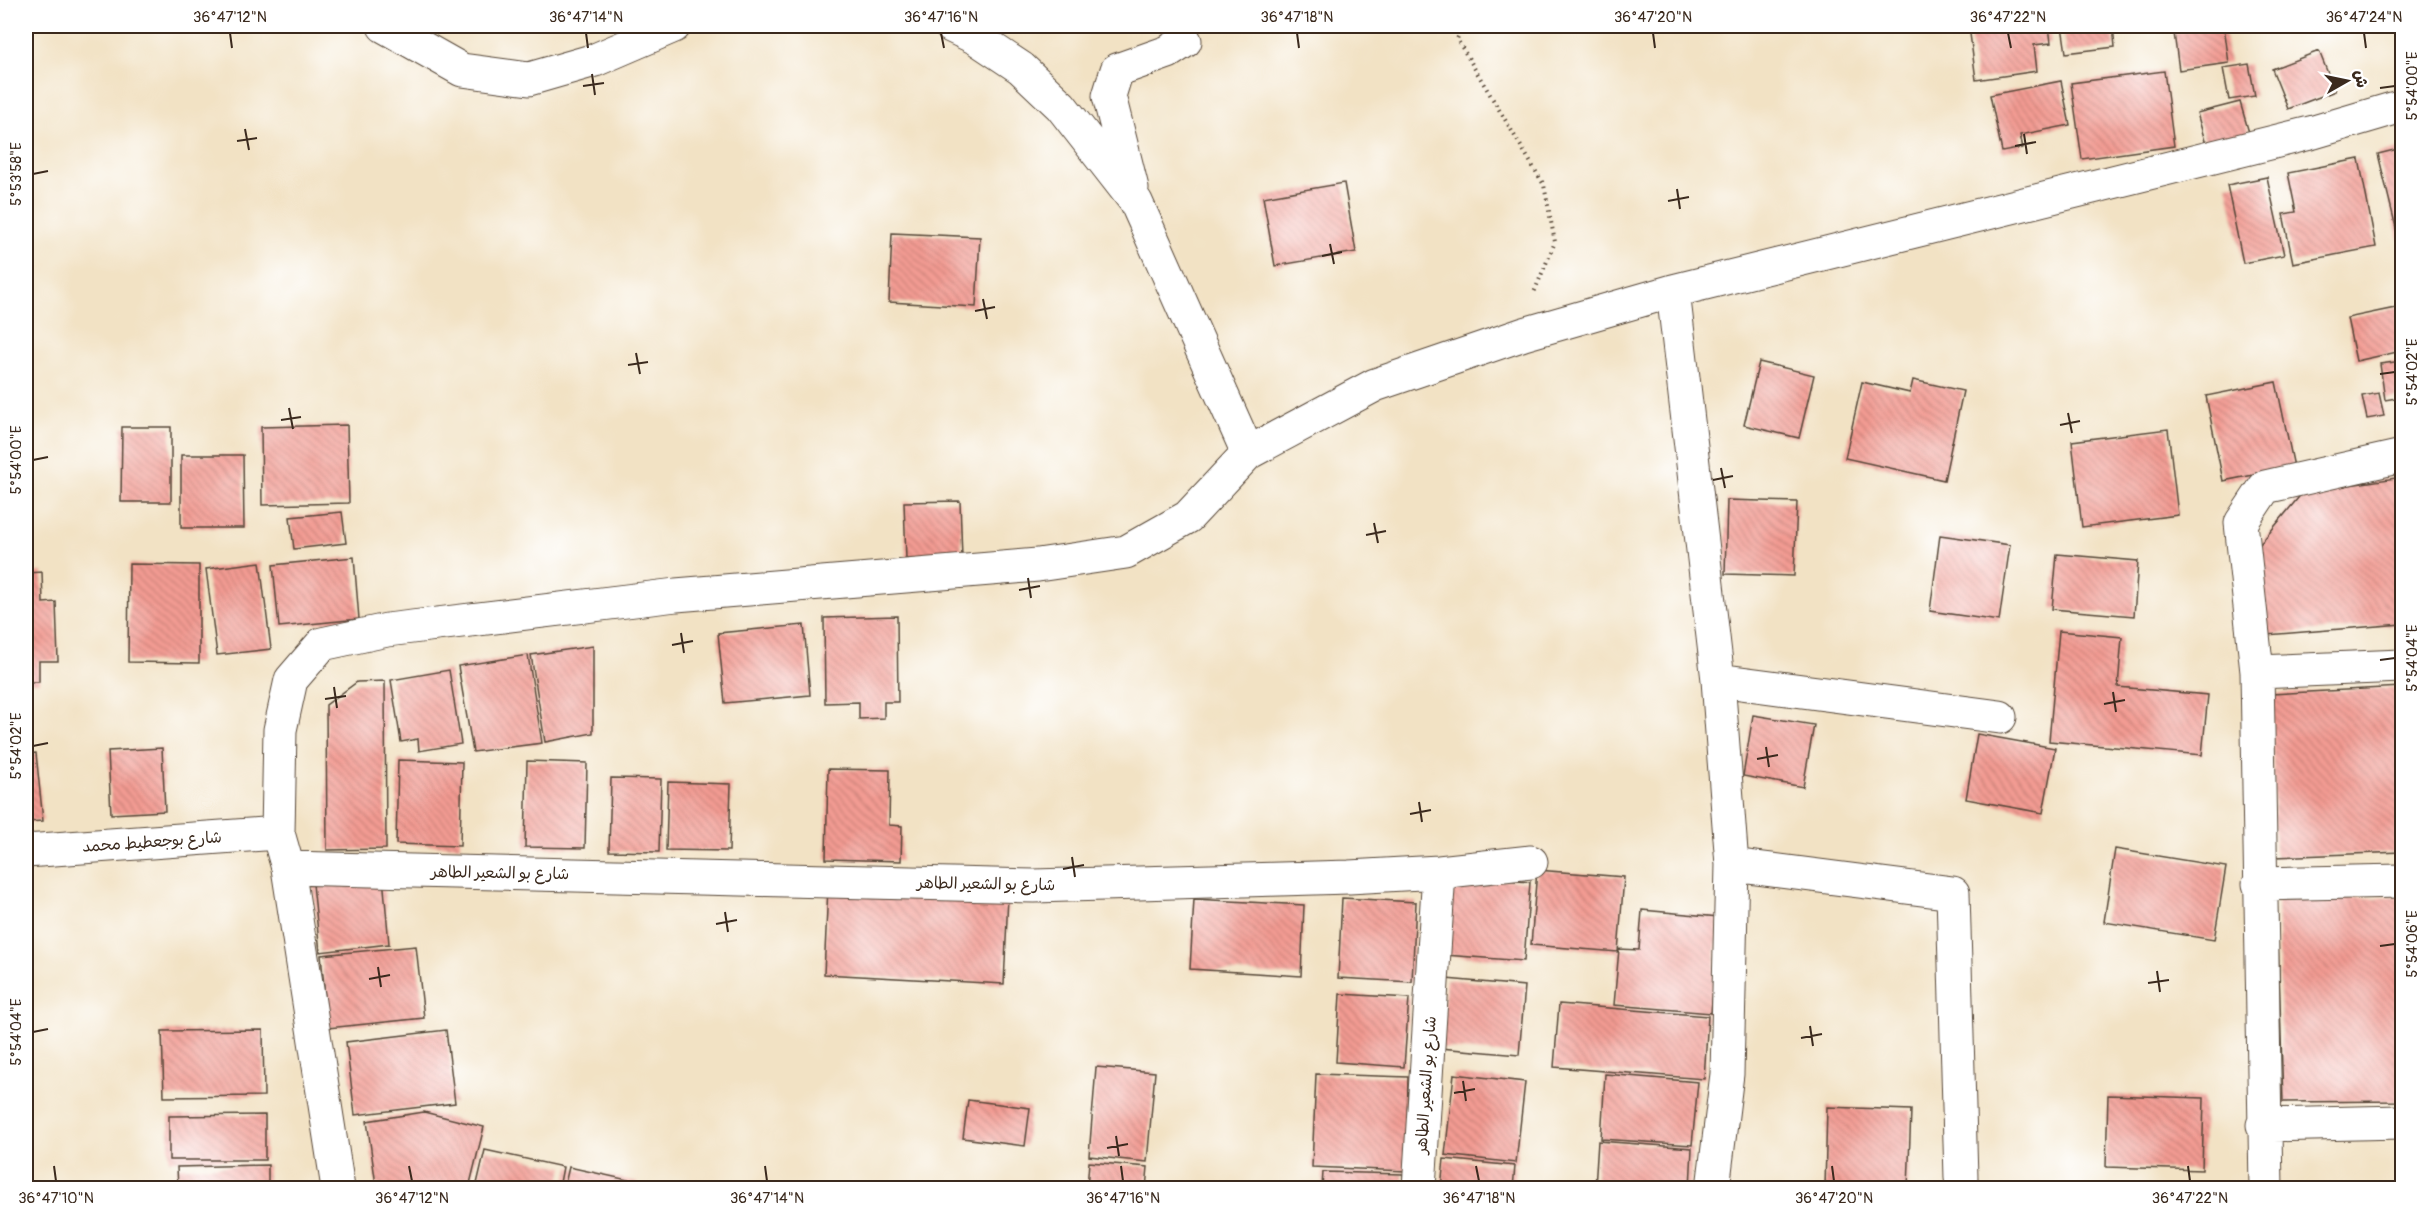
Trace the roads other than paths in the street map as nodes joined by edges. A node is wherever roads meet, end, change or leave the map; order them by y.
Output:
1 (384, 26) edge
2 (674, 26) edge
3 (951, 26) edge
4 (1185, 41) dead end
5 (2403, 106) edge
6 (1136, 202) junction
7 (1673, 291) junction
8 (1248, 453) junction
9 (2403, 456) edge
10 (2403, 666) edge
11 (2257, 672) junction
12 (1718, 680) junction
13 (2000, 717) dead end
14 (278, 833) junction
15 (26, 851) edge
16 (1530, 862) dead end
17 (1732, 865) junction
18 (288, 868) junction
19 (1439, 872) junction
20 (2403, 881) edge
21 (2259, 884) junction
22 (2403, 1122) edge
23 (2264, 1125) junction
24 (1961, 1178) dead end
25 (338, 1188) edge
26 (1419, 1188) edge
27 (1713, 1188) edge
28 (2266, 1188) edge

1 - 2 street
3 - 6 street
4 - 6 street
5 - 7 street
6 - 8 street
7 - 8 street
7 - 12 street
8 - 14 street
9 - 11 street
10 - 11 street
11 - 21 street
12 - 13 street
12 - 17 street
14 - 15 street, شارع بوجعطيط محمد
14 - 18 street
16 - 19 street
17 - 24 street
17 - 27 street
18 - 19 street, شارع بو الشعير الطاهر
18 - 25 street
19 - 26 street, شارع بو الشعير الطاهر
20 - 21 street
21 - 23 street
22 - 23 street
23 - 28 street

